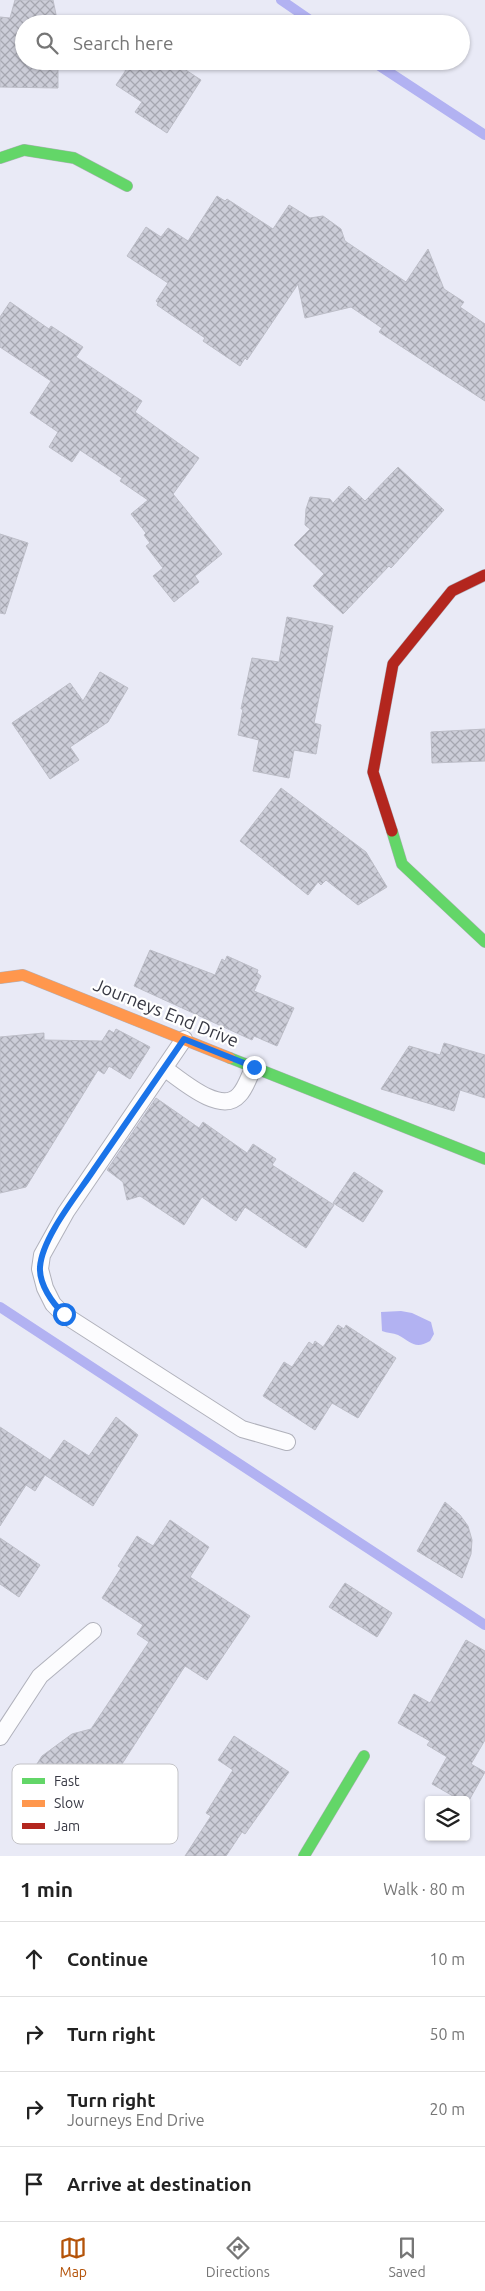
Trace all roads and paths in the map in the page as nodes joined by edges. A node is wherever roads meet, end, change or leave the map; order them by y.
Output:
1 (0, 158) edge
2 (127, 186) dead end
3 (485, 575) edge
4 (485, 942) edge
5 (0, 978) edge
6 (184, 1039) junction
7 (254, 1067) junction
8 (164, 1068) junction
9 (485, 1158) edge
10 (287, 1442) dead end
11 (93, 1631) dead end
12 (0, 1737) edge
13 (364, 1756) dead end
14 (304, 1856) edge

1 - 2 street
3 - 4 street
5 - 6 street, Journeys End Drive
6 - 7 street, Journeys End Drive
6 - 8 lane
7 - 8 lane
7 - 9 street, Journeys End Drive
8 - 10 lane
11 - 12 lane
13 - 14 street

